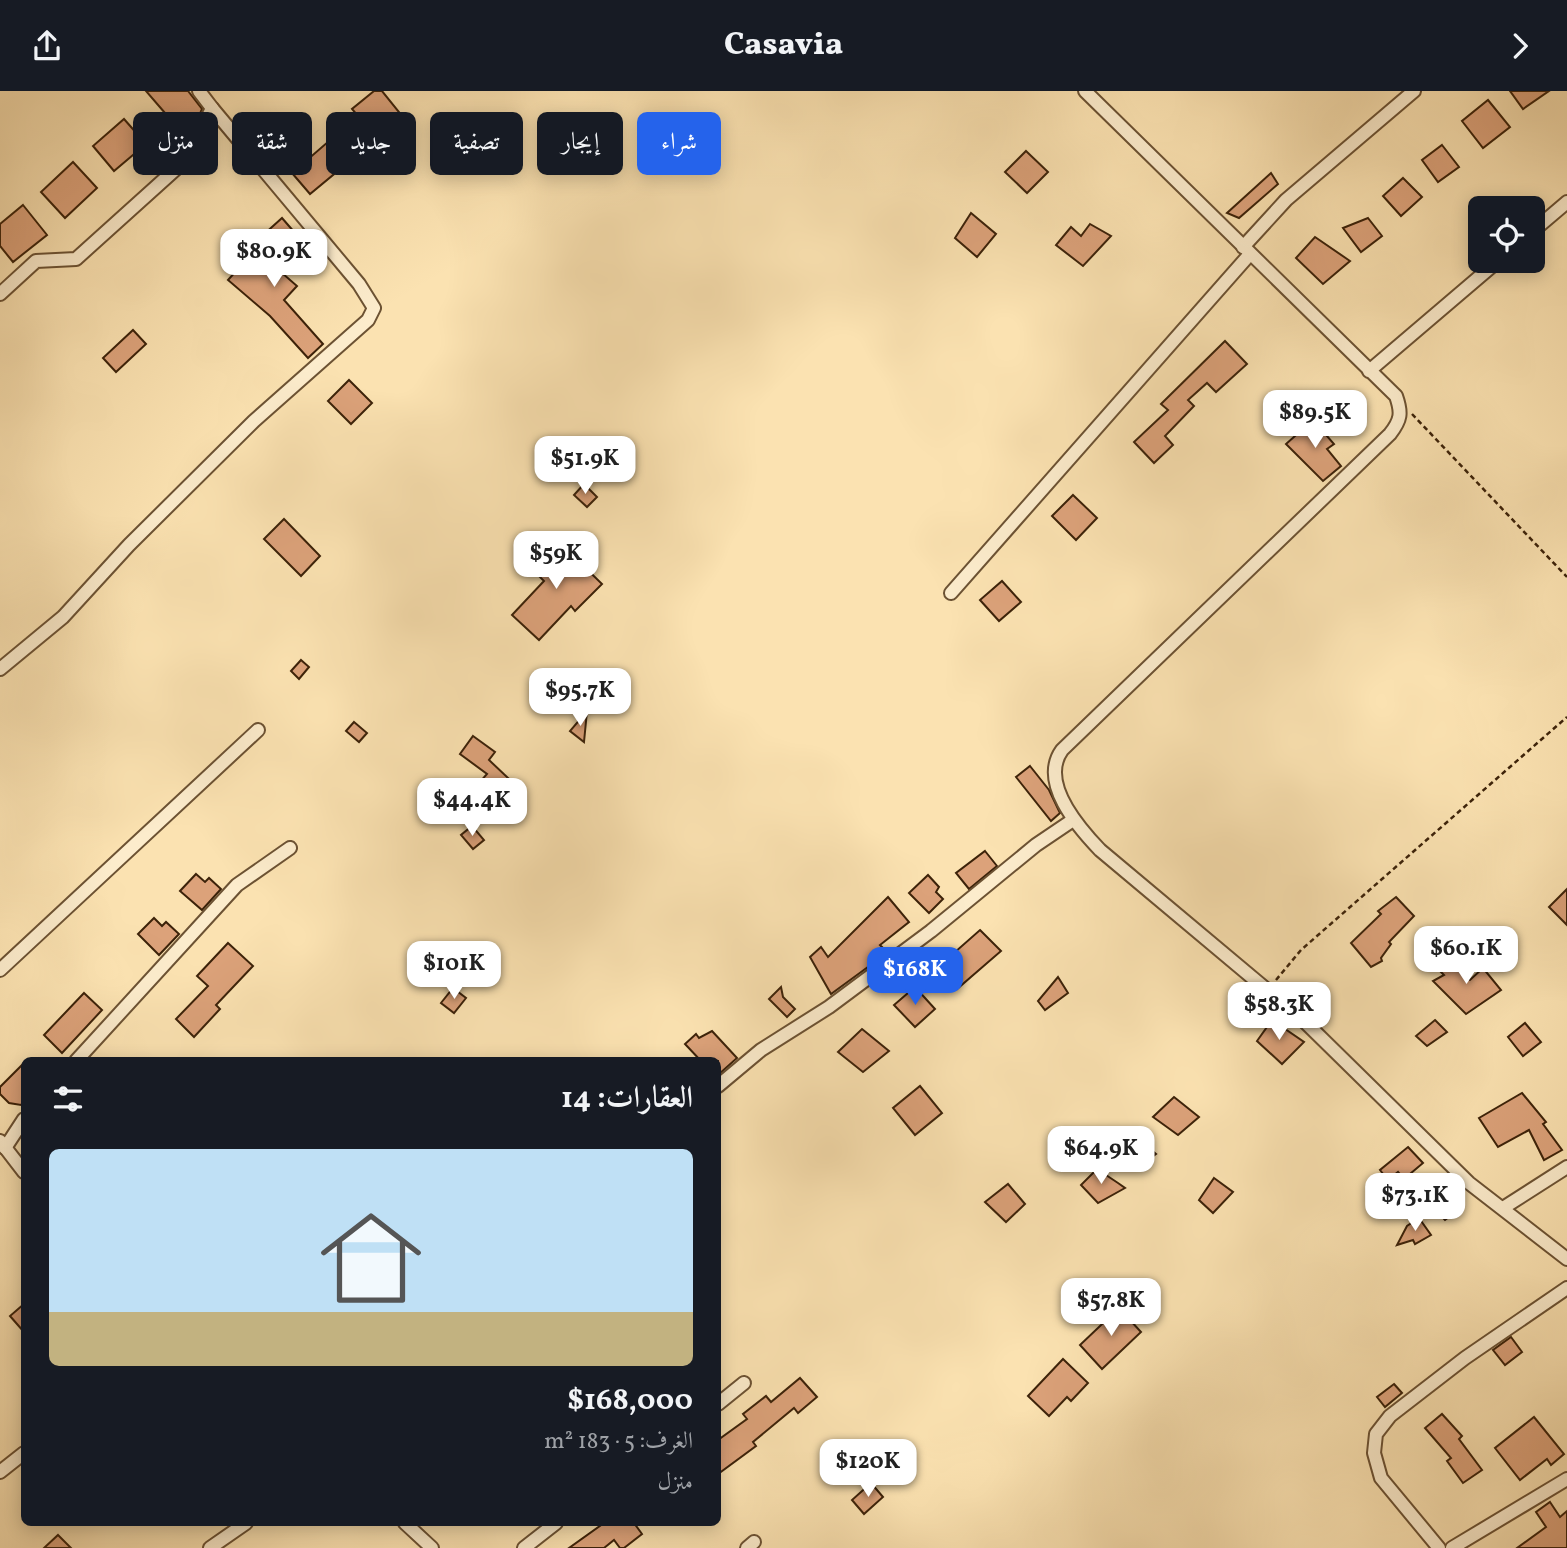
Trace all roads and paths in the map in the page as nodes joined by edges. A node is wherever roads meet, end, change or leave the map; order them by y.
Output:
1 (199, 91) edge
2 (1085, 91) edge
3 (1414, 91) edge
4 (212, 108) junction
5 (1567, 202) edge
6 (1545, 221) edge
7 (1247, 250) junction
8 (1484, 273) edge
9 (0, 294) edge
10 (1369, 371) junction
11 (1395, 397) junction
12 (1567, 577) edge
13 (951, 593) dead end
14 (0, 669) edge
15 (1567, 717) edge
16 (258, 730) dead end
17 (1073, 820) junction
18 (290, 848) dead end
19 (0, 971) edge
20 (1268, 990) junction
21 (80, 1057) edge
22 (721, 1083) edge
23 (21, 1123) edge
24 (3, 1145) edge
25 (1567, 1167) edge
26 (21, 1168) edge
27 (1503, 1209) junction
28 (1567, 1259) edge
29 (1567, 1288) edge
30 (744, 1383) dead end
31 (721, 1402) edge
32 (21, 1455) edge
33 (0, 1472) edge
34 (1567, 1479) edge
35 (242, 1526) edge
36 (408, 1526) edge
37 (552, 1526) edge
38 (210, 1548) edge
39 (432, 1548) edge
40 (524, 1548) edge
41 (1439, 1548) edge
42 (1452, 1548) edge

1 - 4 street
2 - 7 street
3 - 7 street
4 - 9 street
4 - 14 street
5 - 6 street
7 - 10 street
7 - 13 street
8 - 10 street
10 - 11 street
11 - 12 path
11 - 17 street
15 - 20 path
16 - 19 street
17 - 20 street
17 - 22 street
18 - 21 street
20 - 27 street
23 - 24 street
24 - 26 street
25 - 27 street
27 - 28 street
29 - 41 street
30 - 31 street
32 - 33 street
34 - 42 street
35 - 38 street
36 - 39 street
37 - 40 street

